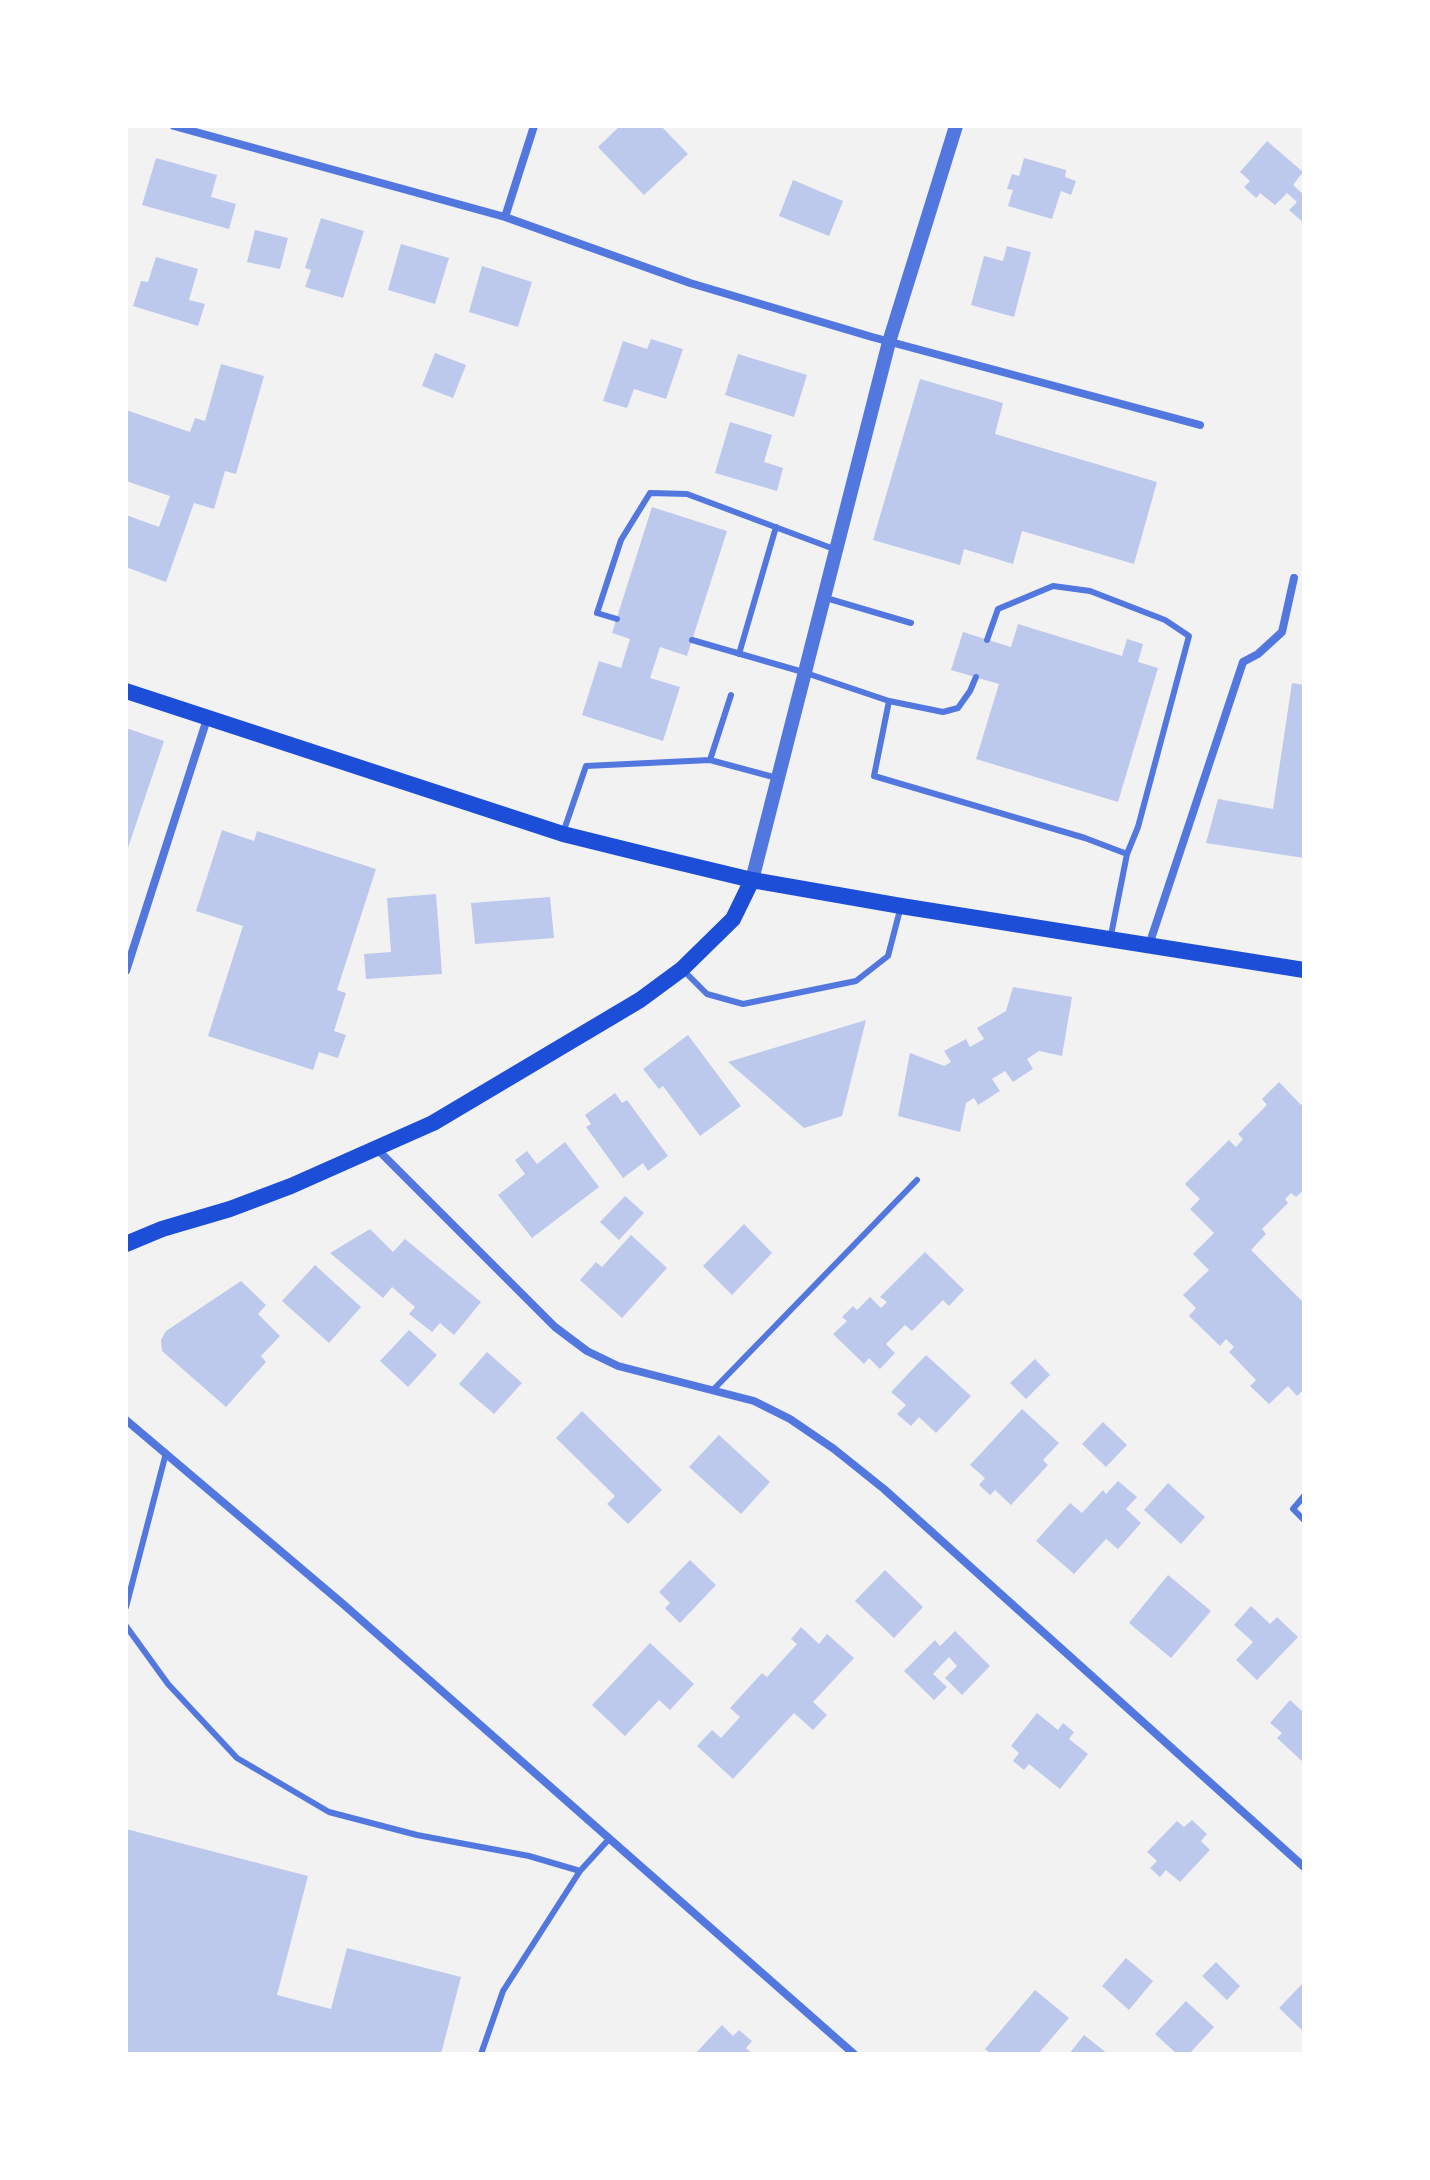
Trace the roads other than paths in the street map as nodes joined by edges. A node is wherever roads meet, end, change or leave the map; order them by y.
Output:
1 (174, 126) edge
2 (534, 126) edge
3 (956, 126) edge
4 (505, 217) junction
5 (889, 342) junction
6 (1200, 425) dead end
7 (776, 527) junction
8 (834, 549) junction
9 (1294, 578) dead end
10 (822, 597) junction
11 (617, 619) dead end
12 (911, 623) dead end
13 (692, 640) dead end
14 (987, 640) dead end
15 (739, 654) junction
16 (803, 672) junction
17 (976, 677) dead end
18 (126, 691) edge
19 (731, 695) dead end
20 (889, 701) junction
21 (207, 719) junction
22 (710, 760) junction
23 (777, 778) junction
24 (563, 834) junction
25 (1127, 854) junction
26 (752, 880) junction
27 (901, 906) junction
28 (1110, 940) junction
29 (1149, 945) junction
30 (682, 969) junction
31 (1304, 970) edge
32 (126, 971) edge
33 (377, 1149) junction
34 (917, 1180) dead end
35 (126, 1244) edge
36 (713, 1390) junction
37 (126, 1420) edge
38 (166, 1453) junction
39 (1304, 1496) edge
40 (1304, 1520) edge
41 (126, 1607) edge
42 (126, 1626) edge
43 (609, 1839) junction
44 (1304, 1867) edge
45 (580, 1871) junction
46 (481, 2054) edge
47 (854, 2054) edge

1 - 4 street
2 - 4 street
3 - 5 street
4 - 5 street
5 - 6 street
5 - 8 street
7 - 8 lane
7 - 11 lane
7 - 15 lane
8 - 10 street
9 - 29 street
10 - 12 lane
10 - 16 street
13 - 15 lane
14 - 25 lane
15 - 16 lane
16 - 20 lane
16 - 23 street
17 - 20 lane
18 - 21 main road
19 - 22 lane
20 - 25 lane
21 - 24 main road
21 - 32 street
22 - 23 lane
22 - 24 lane
23 - 26 street
24 - 26 main road
25 - 28 lane
26 - 27 main road
26 - 30 main road
27 - 28 main road
27 - 30 lane
28 - 29 main road
29 - 31 main road
30 - 33 main road
33 - 35 main road
33 - 36 street
34 - 36 lane
36 - 44 street
37 - 38 street
38 - 41 lane
38 - 43 street
39 - 40 lane
42 - 45 lane
43 - 45 lane
43 - 47 street
45 - 46 lane

